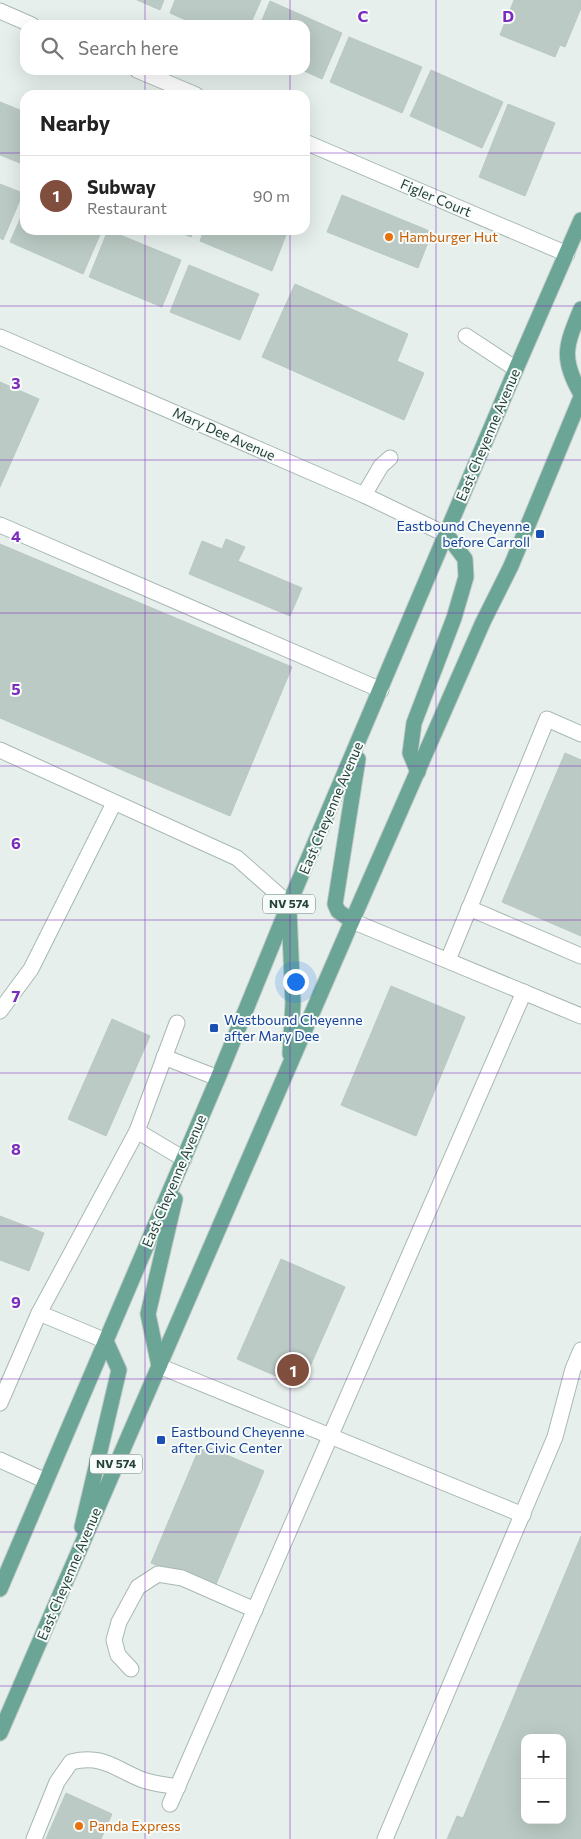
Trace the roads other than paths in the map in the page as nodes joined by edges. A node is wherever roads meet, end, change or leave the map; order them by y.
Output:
1 (0, 11) edge
2 (21, 20) edge
3 (149, 75) edge
4 (184, 90) edge
5 (310, 144) edge
6 (581, 220) edge
7 (567, 254) junction
8 (581, 308) edge
9 (466, 336) dead end
10 (0, 337) edge
11 (516, 369) junction
12 (581, 396) edge
13 (390, 458) dead end
14 (364, 495) junction
15 (0, 525) edge
16 (447, 536) junction
17 (381, 690) junction
18 (581, 734) edge
19 (361, 738) junction
20 (0, 750) edge
21 (418, 772) junction
22 (114, 803) junction
23 (289, 904) junction
24 (469, 908) junction
25 (352, 921) junction
26 (581, 956) edge
27 (448, 960) junction
28 (524, 992) junction
29 (0, 1011) edge
30 (581, 1016) edge
31 (177, 1022) dead end
32 (164, 1057) junction
33 (290, 1066) junction
34 (218, 1078) junction
35 (137, 1131) junction
36 (184, 1159) junction
37 (38, 1313) junction
38 (106, 1341) junction
39 (581, 1350) edge
40 (159, 1366) junction
41 (0, 1403) edge
42 (332, 1435) junction
43 (0, 1460) edge
44 (46, 1481) junction
45 (522, 1515) junction
46 (74, 1562) junction
47 (0, 1589) edge
48 (256, 1610) junction
49 (131, 1668) dead end
50 (0, 1732) edge
51 (178, 1786) junction
52 (170, 1804) dead end
53 (34, 1839) edge
54 (385, 1839) edge

1 - 2 street
3 - 4 street
5 - 7 street, Figler Court
6 - 7 main road, East Cheyenne Avenue / NV 574
7 - 11 main road, East Cheyenne Avenue / NV 574
8 - 12 main road
9 - 11 street
10 - 14 street, Mary Dee Avenue
11 - 16 main road, East Cheyenne Avenue / NV 574
12 - 21 main road, East Cheyenne Avenue / NV 574
13 - 14 street
14 - 16 street, Mary Dee Avenue
15 - 17 street
16 - 17 main road, East Cheyenne Avenue / NV 574
16 - 21 main road
17 - 19 main road, East Cheyenne Avenue / NV 574
18 - 24 street
19 - 23 main road, East Cheyenne Avenue / NV 574
19 - 25 main road
20 - 22 street
21 - 25 main road, East Cheyenne Avenue / NV 574
22 - 23 street
22 - 29 street
23 - 33 main road
23 - 34 main road, East Cheyenne Avenue / NV 574
24 - 26 street
24 - 27 street
25 - 27 street
25 - 33 main road, East Cheyenne Avenue / NV 574
27 - 28 street
28 - 30 street
28 - 42 street
31 - 32 street
32 - 34 street
32 - 35 street
33 - 40 main road, East Cheyenne Avenue / NV 574
34 - 36 main road, East Cheyenne Avenue / NV 574
35 - 36 street
35 - 37 street
36 - 38 main road, East Cheyenne Avenue / NV 574
36 - 40 main road
37 - 38 street
37 - 41 street
38 - 44 main road, East Cheyenne Avenue / NV 574
38 - 46 main road
39 - 45 street
40 - 42 street
40 - 46 main road, East Cheyenne Avenue / NV 574
42 - 45 street
42 - 48 street
43 - 44 street
44 - 47 main road, East Cheyenne Avenue / NV 574
45 - 54 street
46 - 50 main road, East Cheyenne Avenue / NV 574
48 - 49 street
48 - 51 street
51 - 52 street
51 - 53 street

